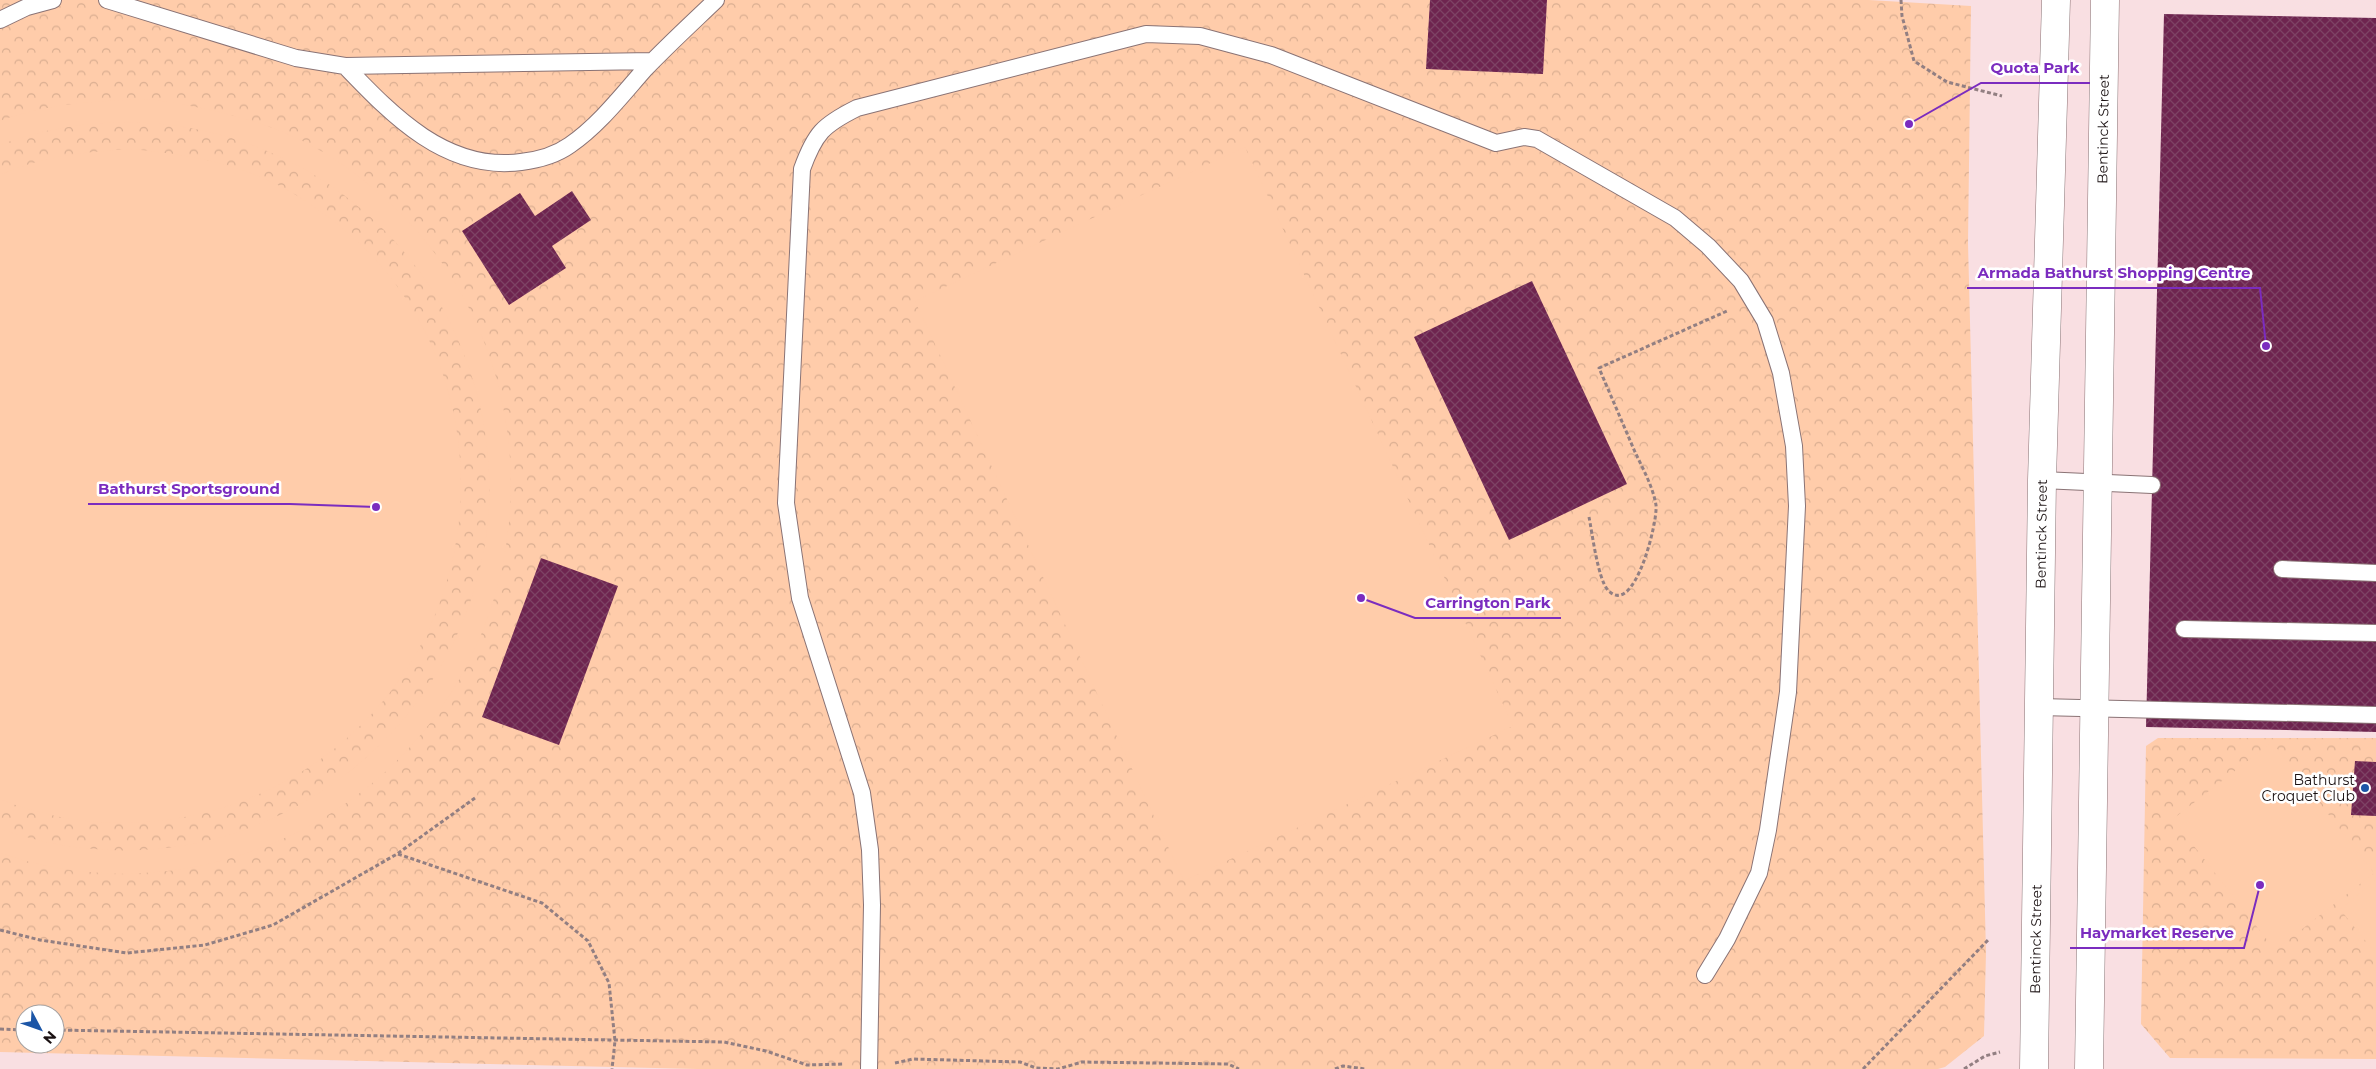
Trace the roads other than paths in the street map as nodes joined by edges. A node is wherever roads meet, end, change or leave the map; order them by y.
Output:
1 (53, 0) edge
2 (106, 0) edge
3 (716, 0) edge
4 (2056, 0) edge
5 (2105, 0) edge
6 (0, 20) edge
7 (653, 61) junction
8 (345, 66) junction
9 (2042, 480) junction
10 (2098, 482) junction
11 (2152, 486) dead end
12 (2282, 568) dead end
13 (2376, 573) edge
14 (2184, 629) dead end
15 (2376, 633) edge
16 (2039, 707) junction
17 (2096, 709) junction
18 (2376, 715) edge
19 (1705, 975) dead end
20 (869, 1067) edge
21 (2034, 1069) edge
22 (2089, 1069) edge

1 - 6 lane
2 - 8 lane
3 - 7 lane
4 - 9 main road, Bentinck Street
5 - 10 main road, Bentinck Street
7 - 8 lane
7 - 8 lane
9 - 10 lane
9 - 16 main road, Bentinck Street
10 - 11 lane
10 - 17 main road, Bentinck Street
12 - 13 lane
14 - 15 lane
16 - 17 lane
16 - 21 main road, Bentinck Street
17 - 18 lane
17 - 22 main road, Bentinck Street
19 - 20 lane

